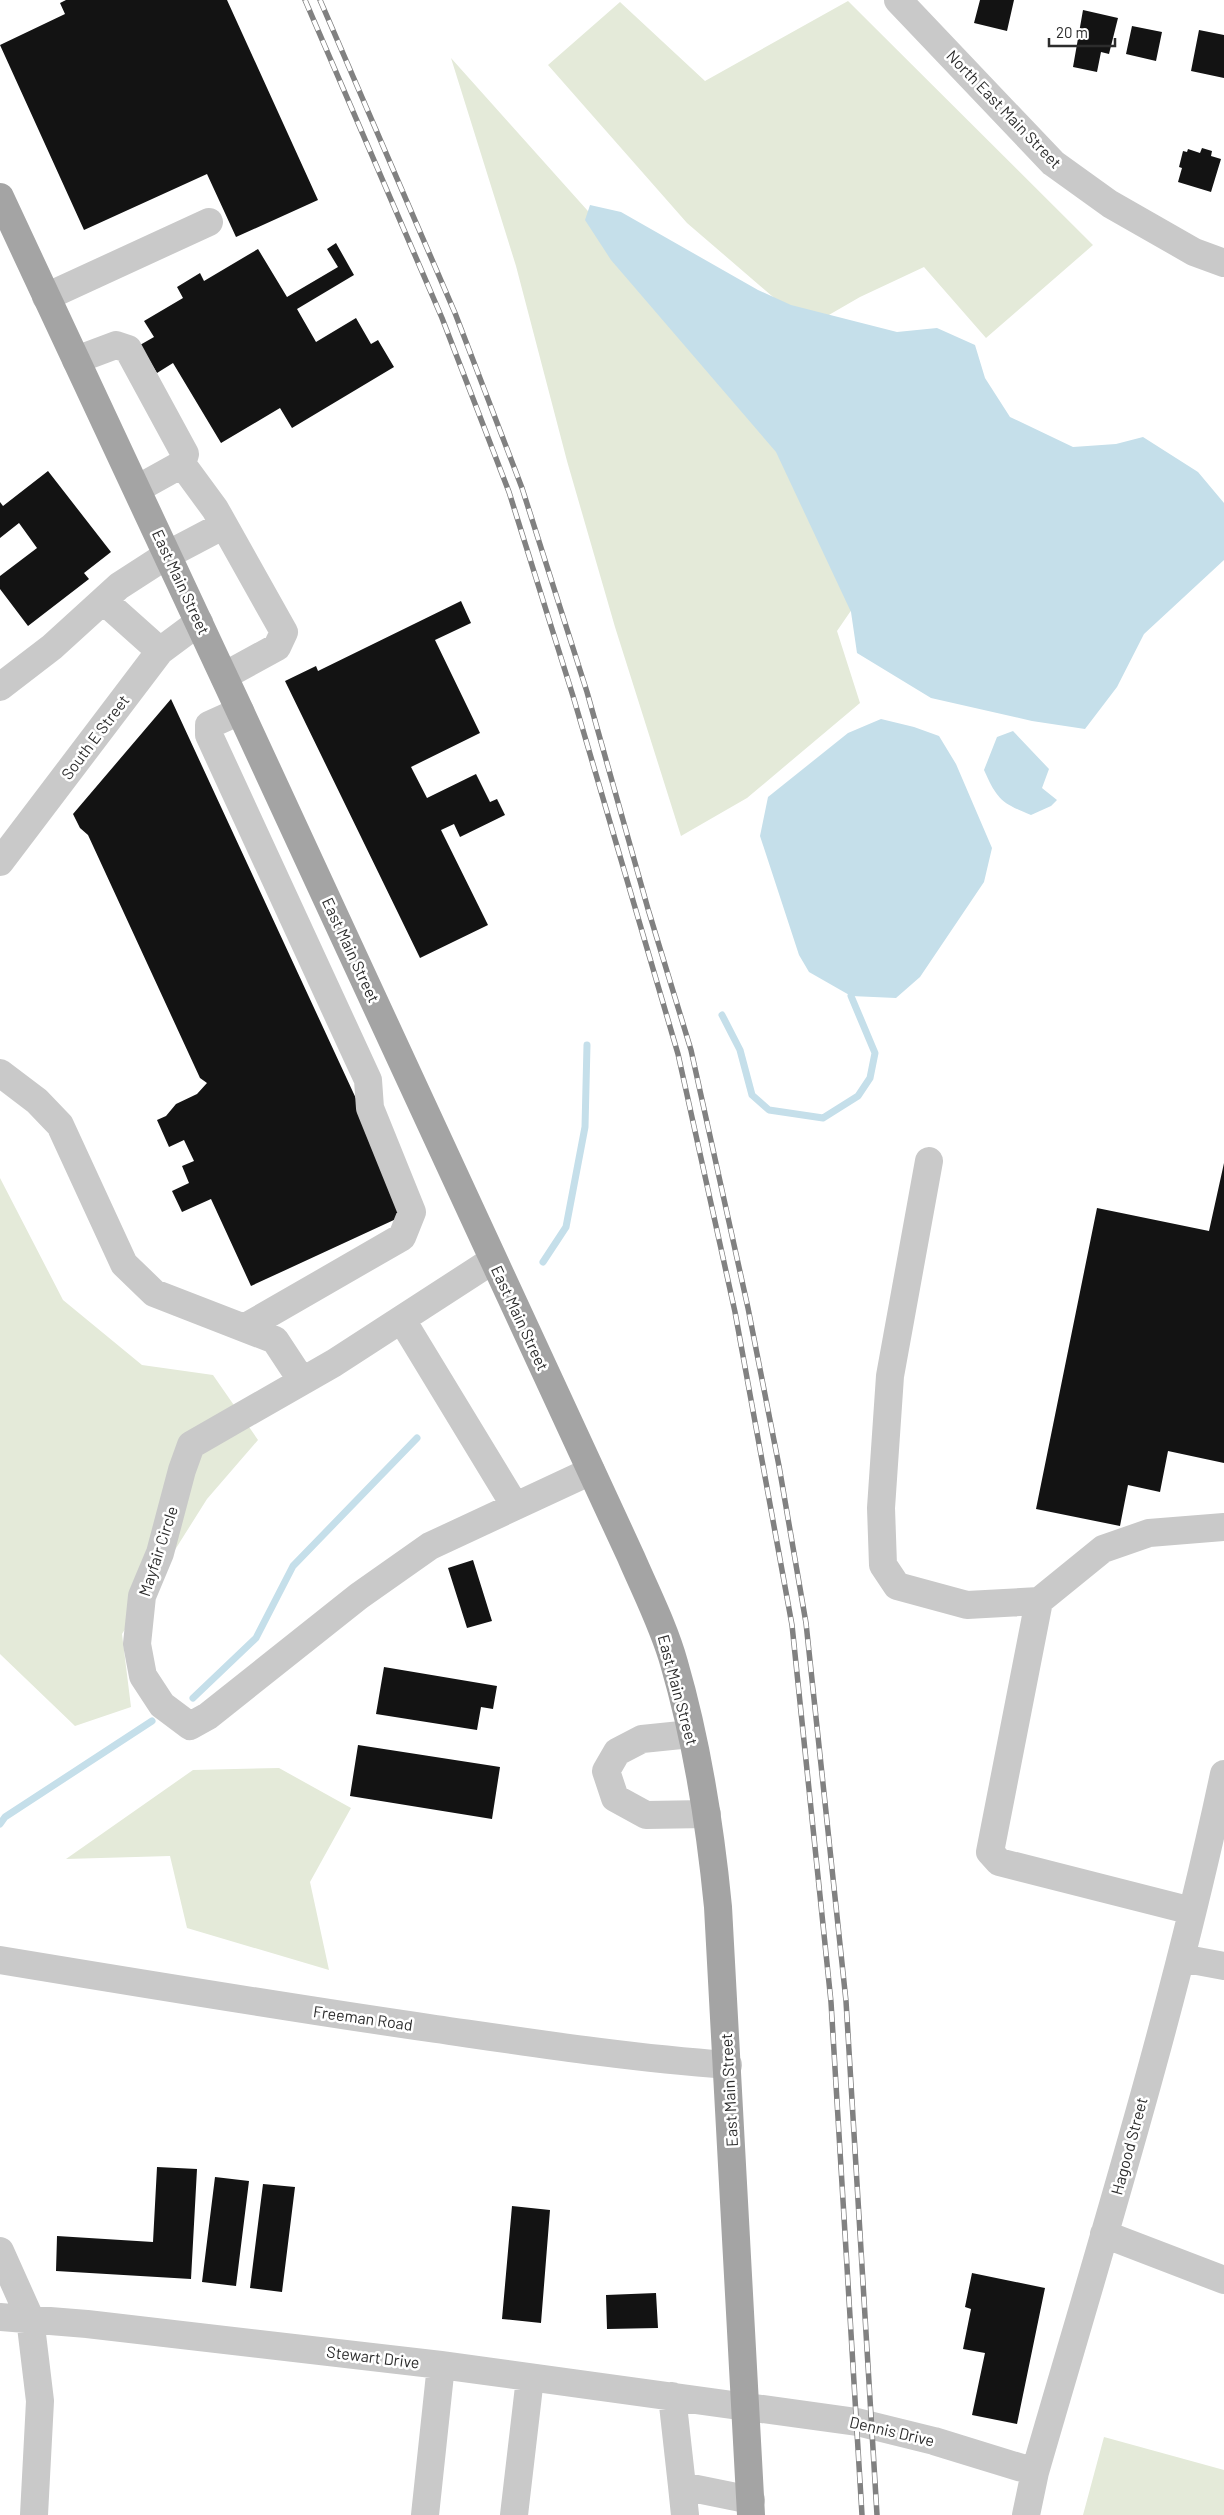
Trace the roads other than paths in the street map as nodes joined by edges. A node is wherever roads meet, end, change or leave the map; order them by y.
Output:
1 (898, 0) edge
2 (0, 197) edge
3 (209, 222) dead end
4 (1224, 263) edge
5 (46, 296) junction
6 (76, 360) junction
7 (182, 464) junction
8 (137, 489) junction
9 (224, 525) junction
10 (168, 555) junction
11 (104, 600) junction
12 (199, 622) junction
13 (160, 651) junction
14 (224, 676) junction
15 (0, 687) edge
16 (240, 710) junction
17 (0, 862) edge
18 (338, 922) junction
19 (302, 938) junction
20 (0, 1073) edge
21 (929, 1161) dead end
22 (493, 1260) junction
23 (402, 1320) junction
24 (244, 1328) junction
25 (302, 1381) junction
26 (591, 1471) junction
27 (514, 1506) junction
28 (1224, 1527) edge
29 (1039, 1601) junction
30 (691, 1734) junction
31 (1224, 1774) edge
32 (707, 1814) junction
33 (1192, 1911) junction
34 (1180, 1958) junction
35 (0, 1960) edge
36 (1224, 1966) edge
37 (728, 2065) junction
38 (1104, 2234) junction
39 (0, 2251) edge
40 (1224, 2280) edge
41 (0, 2317) edge
42 (30, 2318) junction
43 (441, 2366) junction
44 (530, 2378) junction
45 (672, 2396) junction
46 (745, 2406) junction
47 (1035, 2472) junction
48 (682, 2486) junction
49 (751, 2507) edge
50 (34, 2515) edge
51 (425, 2515) edge
52 (514, 2515) edge
53 (684, 2515) edge
54 (1026, 2515) edge

1 - 4 street, North East Main Street
2 - 5 main road, East Main Street
3 - 5 street
5 - 6 main road, East Main Street
6 - 7 street
6 - 8 main road, East Main Street
7 - 8 street
7 - 9 street
8 - 10 main road, East Main Street
9 - 10 street
9 - 14 street
10 - 11 street
10 - 12 main road, East Main Street
11 - 13 street
11 - 15 street
12 - 13 street, South E Street
12 - 14 main road, East Main Street
13 - 17 street, South E Street
14 - 16 main road, East Main Street
16 - 18 main road, East Main Street
16 - 19 street
18 - 19 street
18 - 22 main road, East Main Street
19 - 24 street
20 - 24 street
21 - 29 street
22 - 23 street, Mayfair Circle
22 - 26 main road, East Main Street
23 - 25 street, Mayfair Circle
23 - 27 street
24 - 25 street
25 - 27 street, Mayfair Circle
26 - 27 street, Mayfair Circle
26 - 30 main road, East Main Street
28 - 29 street
29 - 33 street
30 - 32 main road, East Main Street
30 - 32 street
31 - 33 street, Hagood Street
32 - 37 main road, East Main Street
33 - 34 street, Hagood Street
34 - 36 street
34 - 38 street, Hagood Street
35 - 37 street, Freeman Road
37 - 46 main road, East Main Street
38 - 40 street
38 - 47 street, Hagood Street
39 - 42 street
41 - 42 street, Stewart Drive
42 - 43 street, Stewart Drive
42 - 50 street
43 - 44 street, Stewart Drive
43 - 51 street
44 - 45 street, Stewart Drive
44 - 52 street
45 - 46 street, Stewart Drive
45 - 48 street
46 - 47 street, Dennis Drive
46 - 49 main road, East Main Street
47 - 54 street, Hagood Street
48 - 49 street
48 - 53 street

